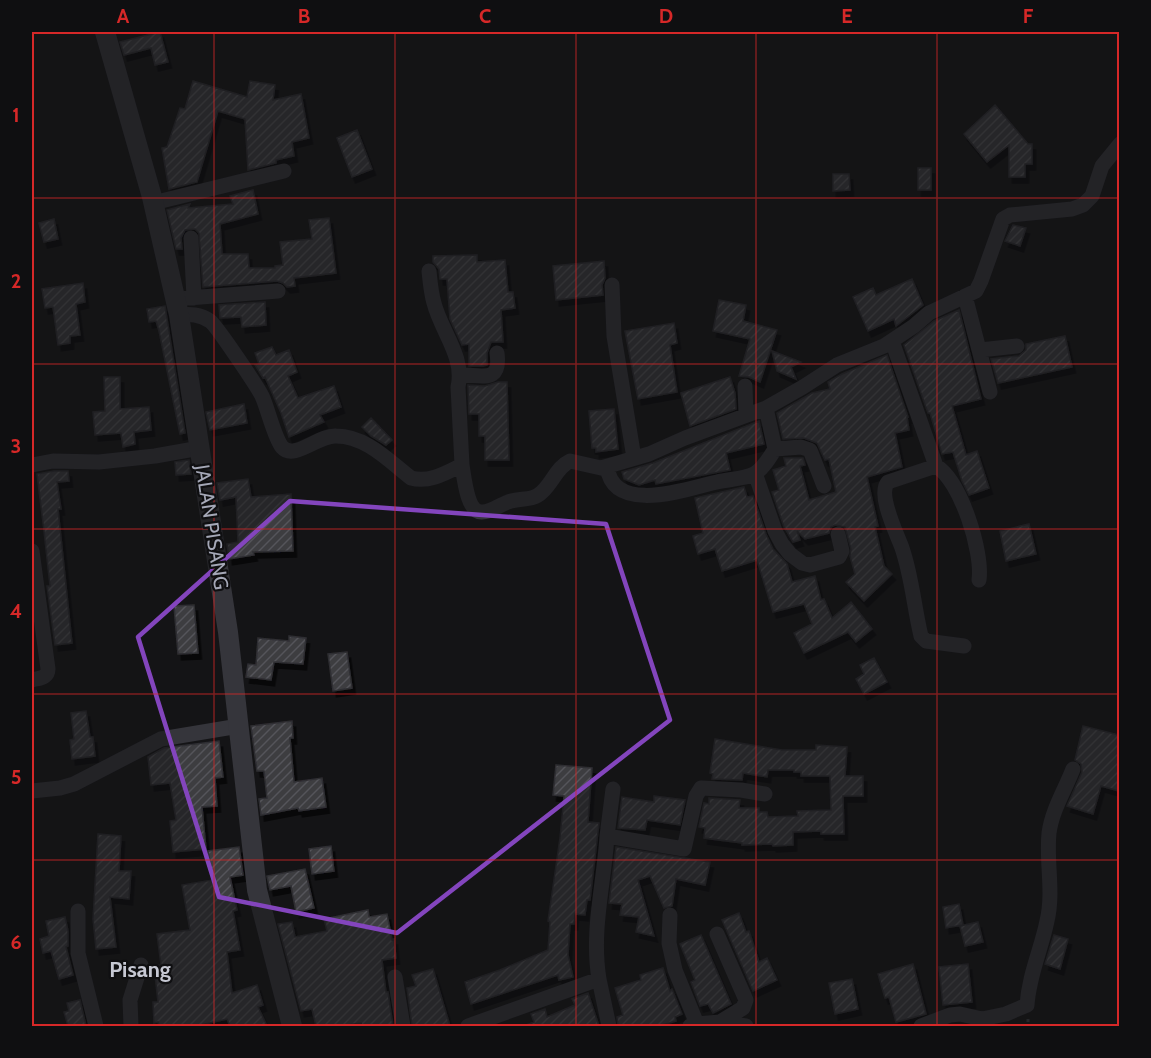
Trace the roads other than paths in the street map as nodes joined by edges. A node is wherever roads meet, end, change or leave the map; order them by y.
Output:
1 (105, 32) edge
2 (1119, 144) edge
3 (284, 171) dead end
4 (153, 204) junction
5 (191, 238) dead end
6 (429, 271) dead end
7 (612, 285) dead end
8 (278, 291) dead end
9 (965, 296) junction
10 (183, 304) junction
11 (892, 341) junction
12 (1017, 346) dead end
13 (980, 350) junction
14 (497, 353) dead end
15 (461, 375) junction
16 (745, 386) dead end
17 (990, 392) dead end
18 (766, 408) junction
19 (746, 416) junction
20 (200, 448) junction
21 (775, 449) junction
22 (634, 458) junction
23 (32, 465) edge
24 (462, 465) junction
25 (936, 466) junction
26 (607, 468) junction
27 (754, 474) junction
28 (824, 486) dead end
29 (837, 534) dead end
30 (32, 551) edge
31 (980, 580) dead end
32 (36, 609) edge
33 (964, 646) dead end
34 (32, 680) edge
35 (238, 726) junction
36 (1073, 769) dead end
37 (613, 789) dead end
38 (32, 791) edge
39 (765, 794) dead end
40 (607, 836) junction
41 (78, 911) dead end
42 (670, 915) dead end
43 (717, 934) dead end
44 (141, 965) dead end
45 (395, 977) dead end
46 (599, 979) junction
47 (720, 1022) junction
48 (694, 1025) edge
49 (96, 1026) edge
50 (131, 1026) edge
51 (292, 1026) edge
52 (403, 1026) edge
53 (468, 1026) edge
54 (609, 1026) edge
55 (746, 1026) edge
56 (921, 1026) edge

1 - 4 street, JALAN PISANG
2 - 9 street
3 - 4 street
4 - 10 street, JALAN PISANG
5 - 10 street
6 - 15 street
7 - 22 street
8 - 10 street
9 - 11 street
9 - 13 street
10 - 20 street, JALAN PISANG
10 - 24 street
11 - 18 street
11 - 25 street
12 - 13 street
13 - 17 street
14 - 15 street
15 - 24 street
16 - 19 street
18 - 19 street
18 - 21 street
19 - 22 street
20 - 23 street
20 - 35 street, JALAN PISANG
21 - 27 street
21 - 28 street
22 - 26 street
24 - 26 street
25 - 31 street
25 - 33 street
26 - 27 street
27 - 29 street
30 - 32 street
32 - 34 street
35 - 38 street
35 - 51 street, JALAN PISANG
36 - 56 street
37 - 40 street
39 - 40 street
40 - 46 street
41 - 49 street
42 - 48 street
43 - 47 street
44 - 50 street
45 - 52 street
46 - 53 street
46 - 54 street
47 - 48 street
47 - 55 street

